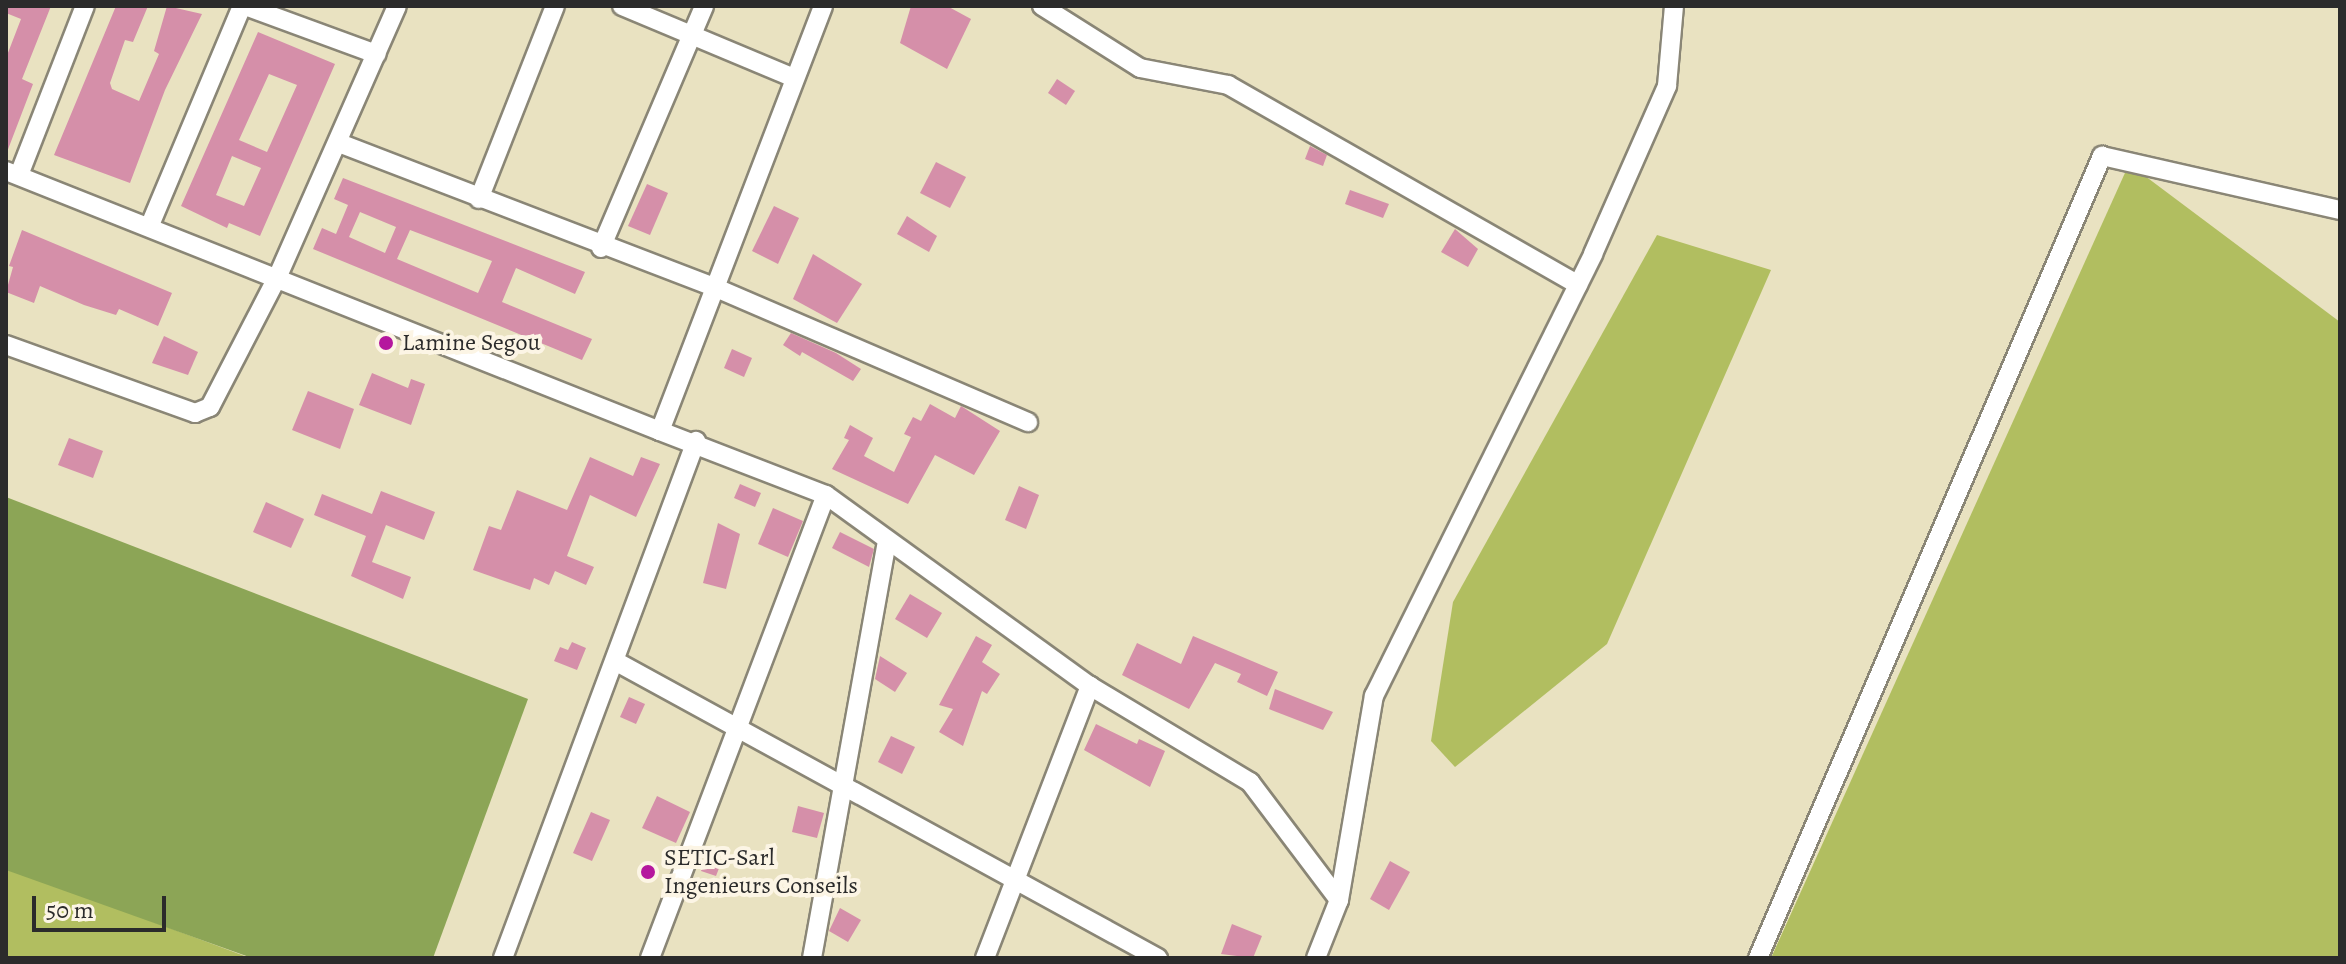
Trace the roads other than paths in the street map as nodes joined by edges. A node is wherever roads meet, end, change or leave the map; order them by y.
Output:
1 (85, 6) edge
2 (243, 6) edge
3 (397, 6) edge
4 (555, 6) edge
5 (622, 6) edge
6 (704, 6) edge
7 (823, 6) edge
8 (1042, 6) edge
9 (1674, 6) edge
10 (692, 35) junction
11 (376, 54) junction
12 (794, 78) junction
13 (339, 143) junction
14 (12, 173) edge
15 (479, 199) junction
16 (2340, 210) edge
17 (150, 225) junction
18 (601, 248) junction
19 (277, 278) junction
20 (1578, 285) junction
21 (714, 287) junction
22 (6, 345) edge
23 (1028, 422) dead end
24 (660, 431) junction
25 (696, 441) junction
26 (826, 495) junction
27 (887, 543) junction
28 (615, 661) junction
29 (1090, 686) junction
30 (737, 728) junction
31 (840, 785) junction
32 (1015, 882) junction
33 (1339, 900) junction
34 (503, 958) edge
35 (650, 958) edge
36 (812, 958) edge
37 (985, 958) edge
38 (1158, 958) edge
39 (1316, 958) edge
40 (1758, 958) edge

1 - 14 street
2 - 11 street
2 - 17 street
3 - 11 street
4 - 15 street
5 - 10 street
6 - 10 street
7 - 12 street
8 - 20 street
9 - 20 street
10 - 12 street
10 - 18 street
11 - 13 street
12 - 21 street
13 - 15 street
13 - 19 street
14 - 17 street
15 - 18 street
16 - 40 street
17 - 19 street
18 - 21 street
19 - 22 street
19 - 24 street
20 - 33 street
21 - 23 street
21 - 24 street
24 - 25 street
25 - 26 street
25 - 28 street
26 - 27 street
26 - 30 street
27 - 29 street
27 - 31 street
28 - 30 street
28 - 34 street
29 - 32 street
29 - 33 street
30 - 31 street
30 - 35 street
31 - 32 street
31 - 36 street
32 - 37 street
32 - 38 street
33 - 39 street

